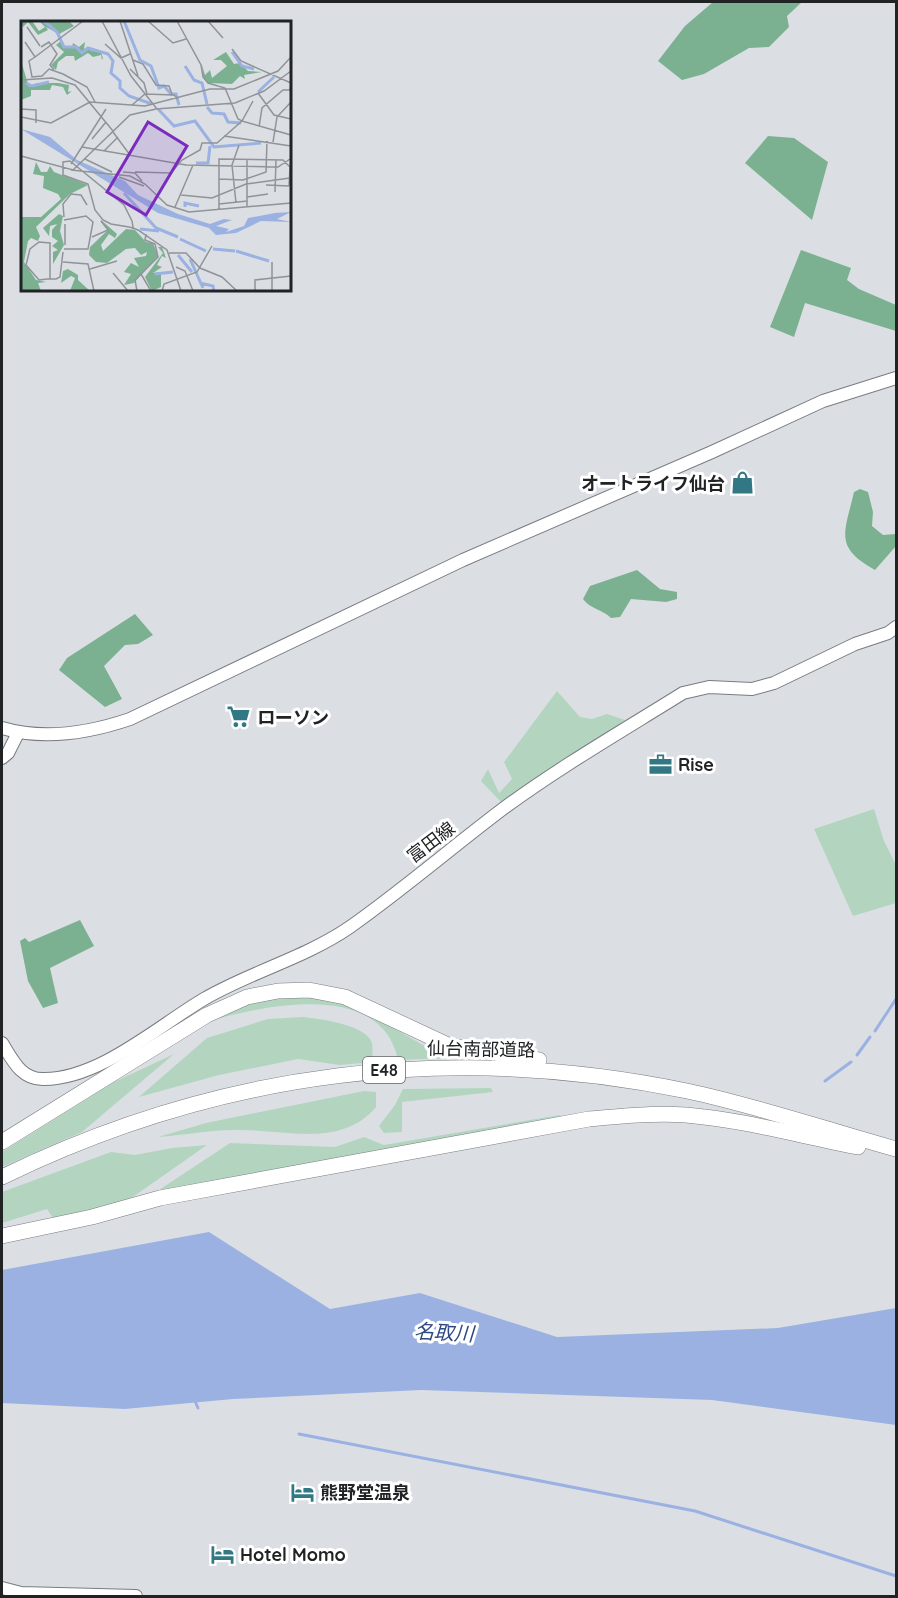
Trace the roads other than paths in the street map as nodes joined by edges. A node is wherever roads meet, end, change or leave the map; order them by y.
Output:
1 (897, 378) edge
2 (897, 627) edge
3 (2, 728) edge
4 (18, 733) junction
5 (2, 758) edge
6 (2, 1043) edge
7 (779, 1114) junction
8 (2, 1142) edge
9 (897, 1149) edge
10 (897, 1156) edge
11 (2, 1178) edge
12 (2, 1236) edge
13 (2, 1588) edge
14 (136, 1596) edge

1 - 4 street
2 - 6 street, 富田線
3 - 4 street
4 - 5 street
7 - 8 highway
7 - 9 highway, 仙台南部道路 / E48
7 - 11 highway, 仙台南部道路 / E48
10 - 12 highway
13 - 14 street

